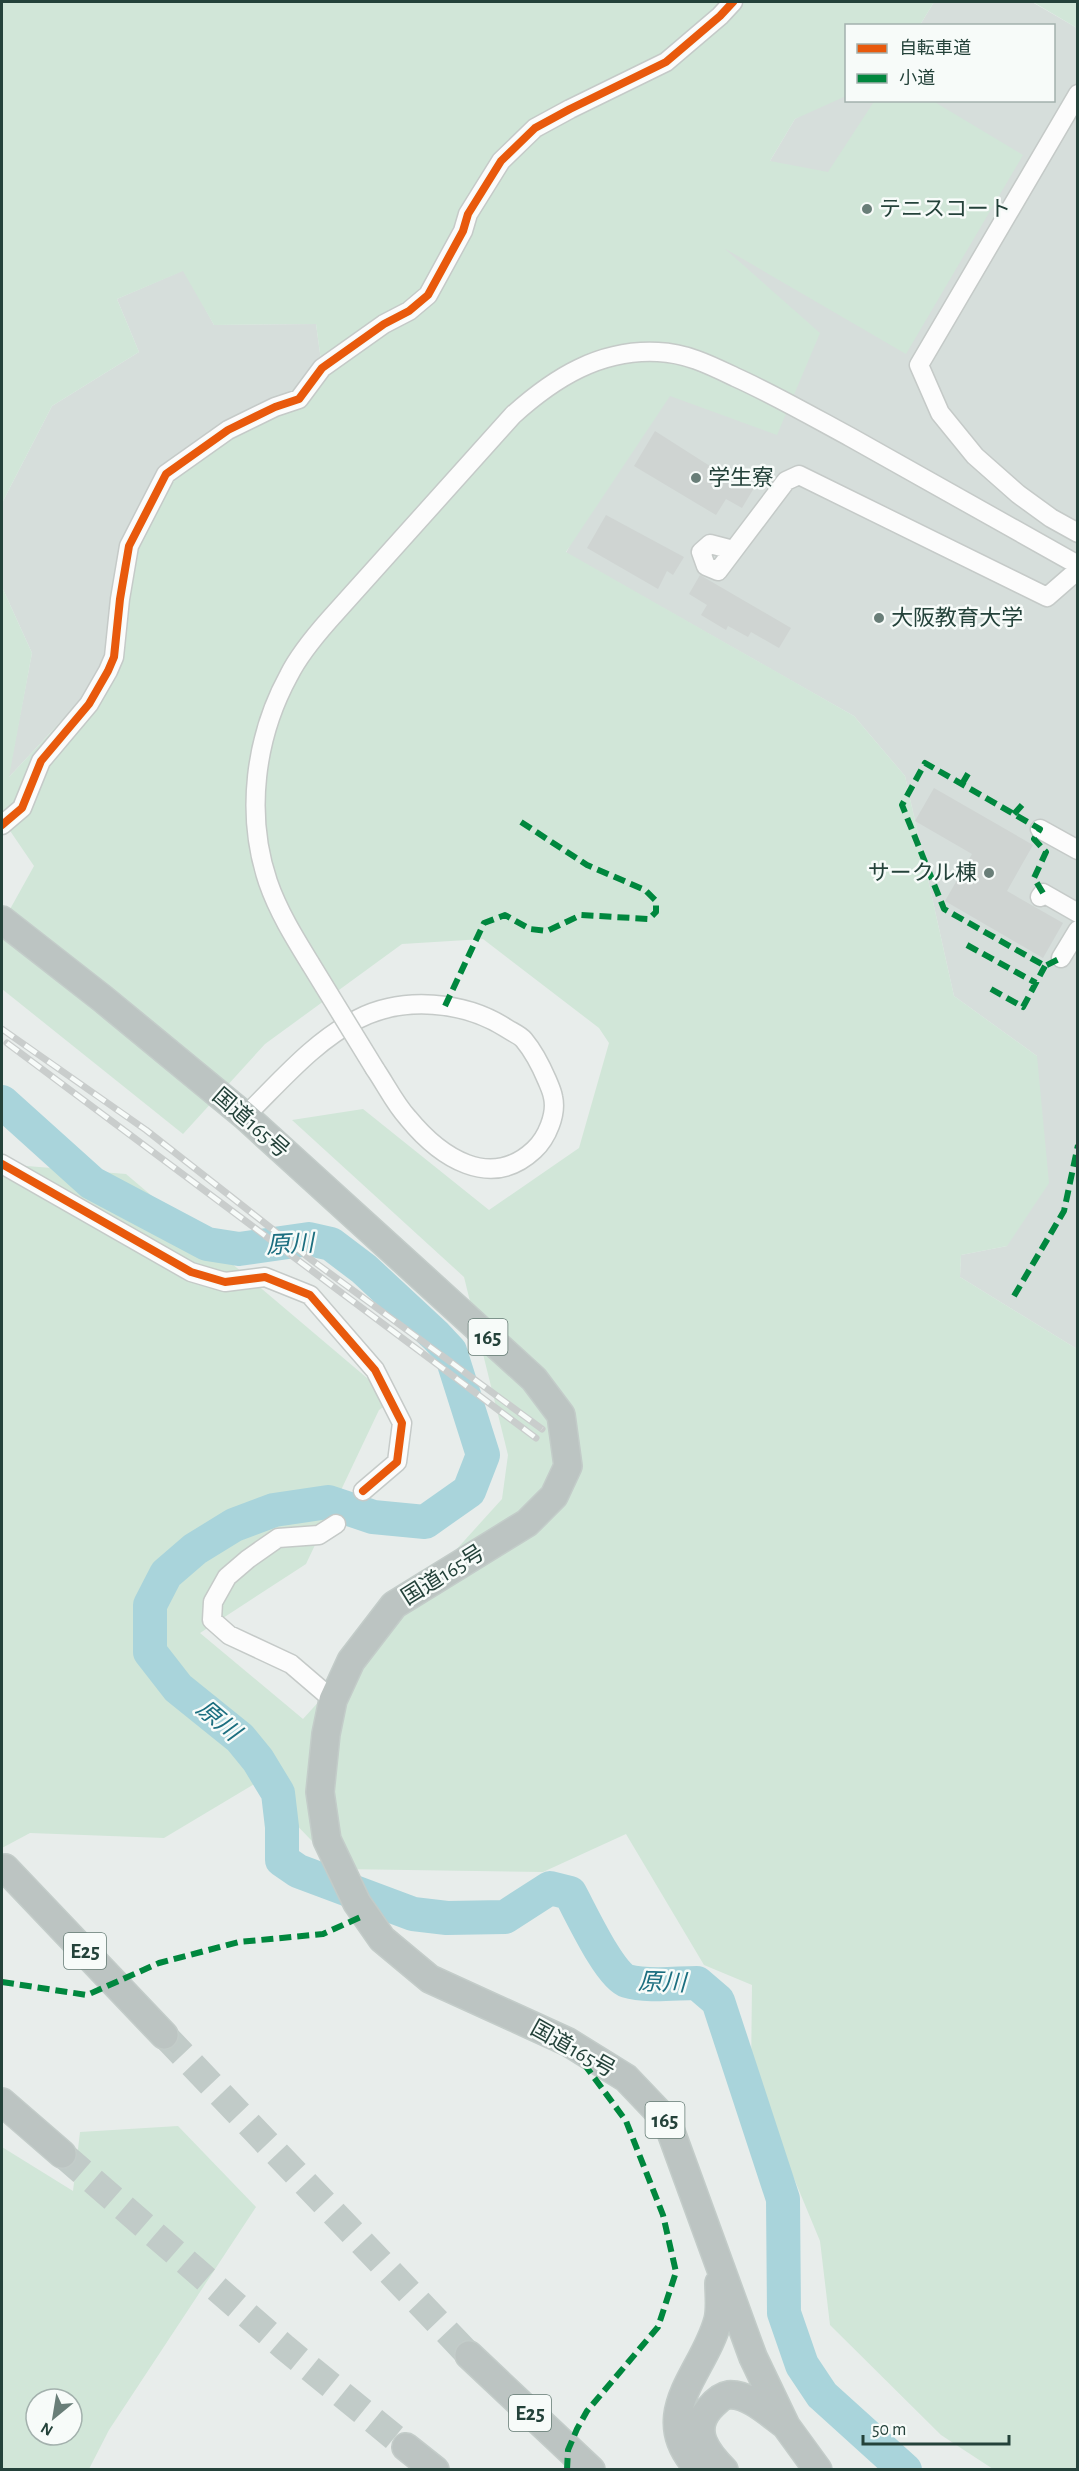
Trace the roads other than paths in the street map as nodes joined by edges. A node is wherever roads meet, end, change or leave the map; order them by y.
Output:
1 (733, 2) edge
2 (1077, 94) edge
3 (1077, 533) edge
4 (733, 550) dead end
5 (1077, 565) edge
6 (1077, 570) edge
7 (2, 825) edge
8 (1040, 829) dead end
9 (1077, 850) edge
10 (1040, 897) dead end
11 (1077, 913) edge
12 (2, 920) edge
13 (1077, 930) edge
14 (1061, 958) dead end
15 (245, 1116) junction
16 (2, 1164) edge
17 (363, 1491) dead end
18 (336, 1524) dead end
19 (333, 1700) junction
20 (5, 1868) dead end
21 (164, 2035) tunnel mouth
22 (2, 2102) edge
23 (62, 2154) tunnel mouth
24 (719, 2265) junction
25 (469, 2355) tunnel mouth
26 (753, 2357) junction
27 (700, 2363) junction
28 (727, 2395) junction
29 (786, 2426) junction
30 (406, 2447) tunnel mouth
31 (435, 2469) edge
32 (591, 2469) edge
33 (700, 2469) edge
34 (724, 2469) edge
35 (818, 2469) edge

1 - 7 street
2 - 3 street
4 - 6 street
5 - 15 street, bridge
8 - 9 street
10 - 11 street
12 - 15 highway, 国道165号 / 165
13 - 14 street
15 - 19 highway, 国道165号 / 165
16 - 17 street
18 - 19 street
19 - 24 highway, 国道165号 / 165
20 - 21 highway, E25
22 - 23 highway
24 - 26 highway, 国道165号 / 165
24 - 27 highway
25 - 32 highway, E25
26 - 27 highway
26 - 28 highway
26 - 29 highway, 国道165号 / 165
27 - 33 highway
28 - 29 highway
28 - 34 highway
29 - 35 highway, 国道165号 / 165
30 - 31 highway

